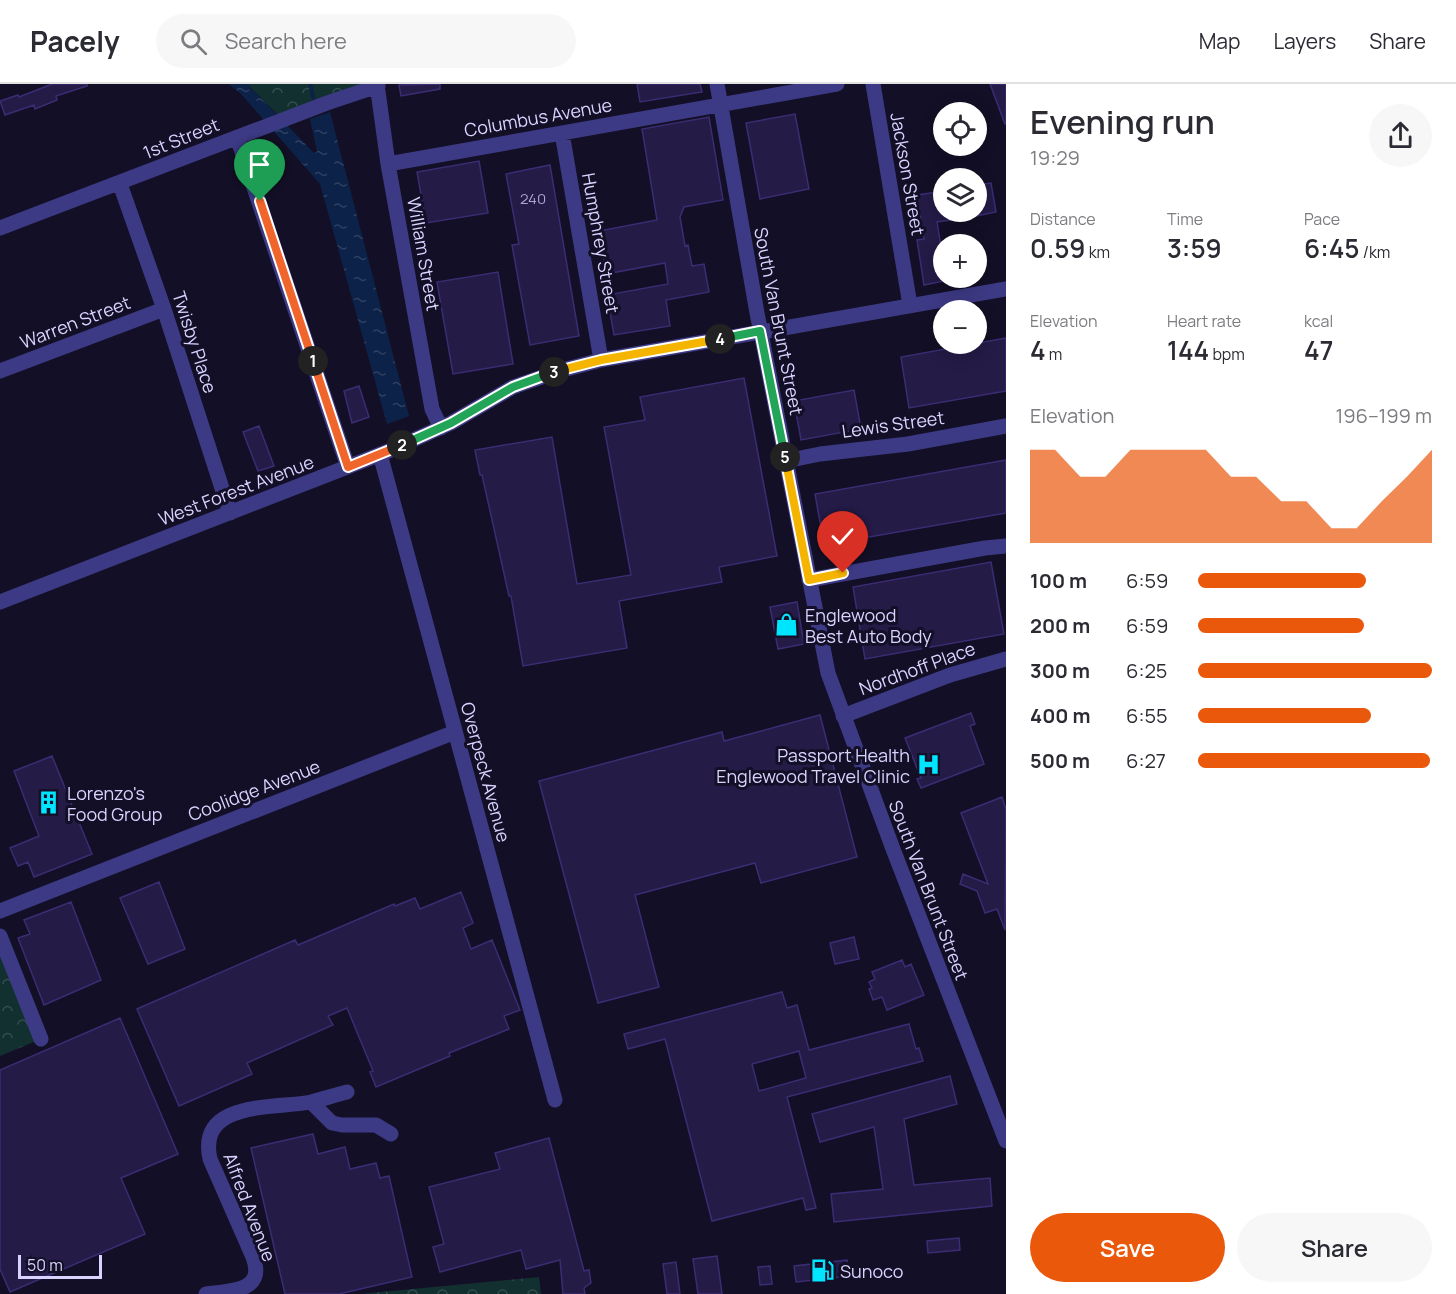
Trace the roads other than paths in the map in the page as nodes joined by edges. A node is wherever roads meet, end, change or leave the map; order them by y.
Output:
1 (717, 84) edge
2 (837, 84) edge
3 (873, 84) edge
4 (378, 85) edge
5 (720, 104) junction
6 (562, 133) junction
7 (237, 137) junction
8 (388, 164) junction
9 (120, 184) junction
10 (0, 228) edge
11 (1006, 289) edge
12 (910, 305) junction
13 (164, 309) junction
14 (760, 331) junction
15 (601, 360) junction
16 (0, 371) edge
17 (1006, 426) edge
18 (434, 431) junction
19 (386, 452) junction
20 (786, 461) junction
21 (348, 467) junction
22 (230, 513) junction
23 (1006, 546) edge
24 (809, 580) junction
25 (0, 602) edge
26 (1006, 659) edge
27 (843, 716) junction
28 (455, 732) junction
29 (0, 911) edge
30 (0, 936) edge
31 (41, 1039) dead end
32 (347, 1092) dead end
33 (555, 1100) dead end
34 (311, 1102) junction
35 (391, 1134) dead end
36 (1006, 1141) edge
37 (206, 1294) edge

1 - 5 street, South Van Brunt Street
2 - 5 street, Columbus Avenue
3 - 12 street, Jackson Street
4 - 7 street, 1st Street
4 - 8 street, William Street
5 - 6 street, Columbus Avenue
5 - 14 street, South Van Brunt Street
6 - 8 street, Columbus Avenue
6 - 15 street, Humphrey Street
7 - 9 street, 1st Street
7 - 21 street
8 - 18 street, William Street
9 - 10 street, 1st Street
9 - 13 street, Twisby Place
11 - 12 street, West Forest Avenue
12 - 14 street, West Forest Avenue
13 - 16 street, Warren Street
13 - 22 street, Twisby Place
14 - 15 street, West Forest Avenue
14 - 20 street, South Van Brunt Street
15 - 18 street, West Forest Avenue
17 - 20 street, Lewis Street
18 - 19 street, West Forest Avenue
19 - 21 street, West Forest Avenue
19 - 28 street, Overpeck Avenue
20 - 24 street, South Van Brunt Street
21 - 22 street, West Forest Avenue
22 - 25 street, West Forest Avenue
23 - 24 street
24 - 27 street, South Van Brunt Street
26 - 27 street, Nordhoff Place
27 - 36 street, South Van Brunt Street
28 - 29 street, Coolidge Avenue
28 - 33 street, Overpeck Avenue
30 - 31 street
32 - 34 street, Alfred Avenue
34 - 35 street
34 - 37 street, Alfred Avenue

